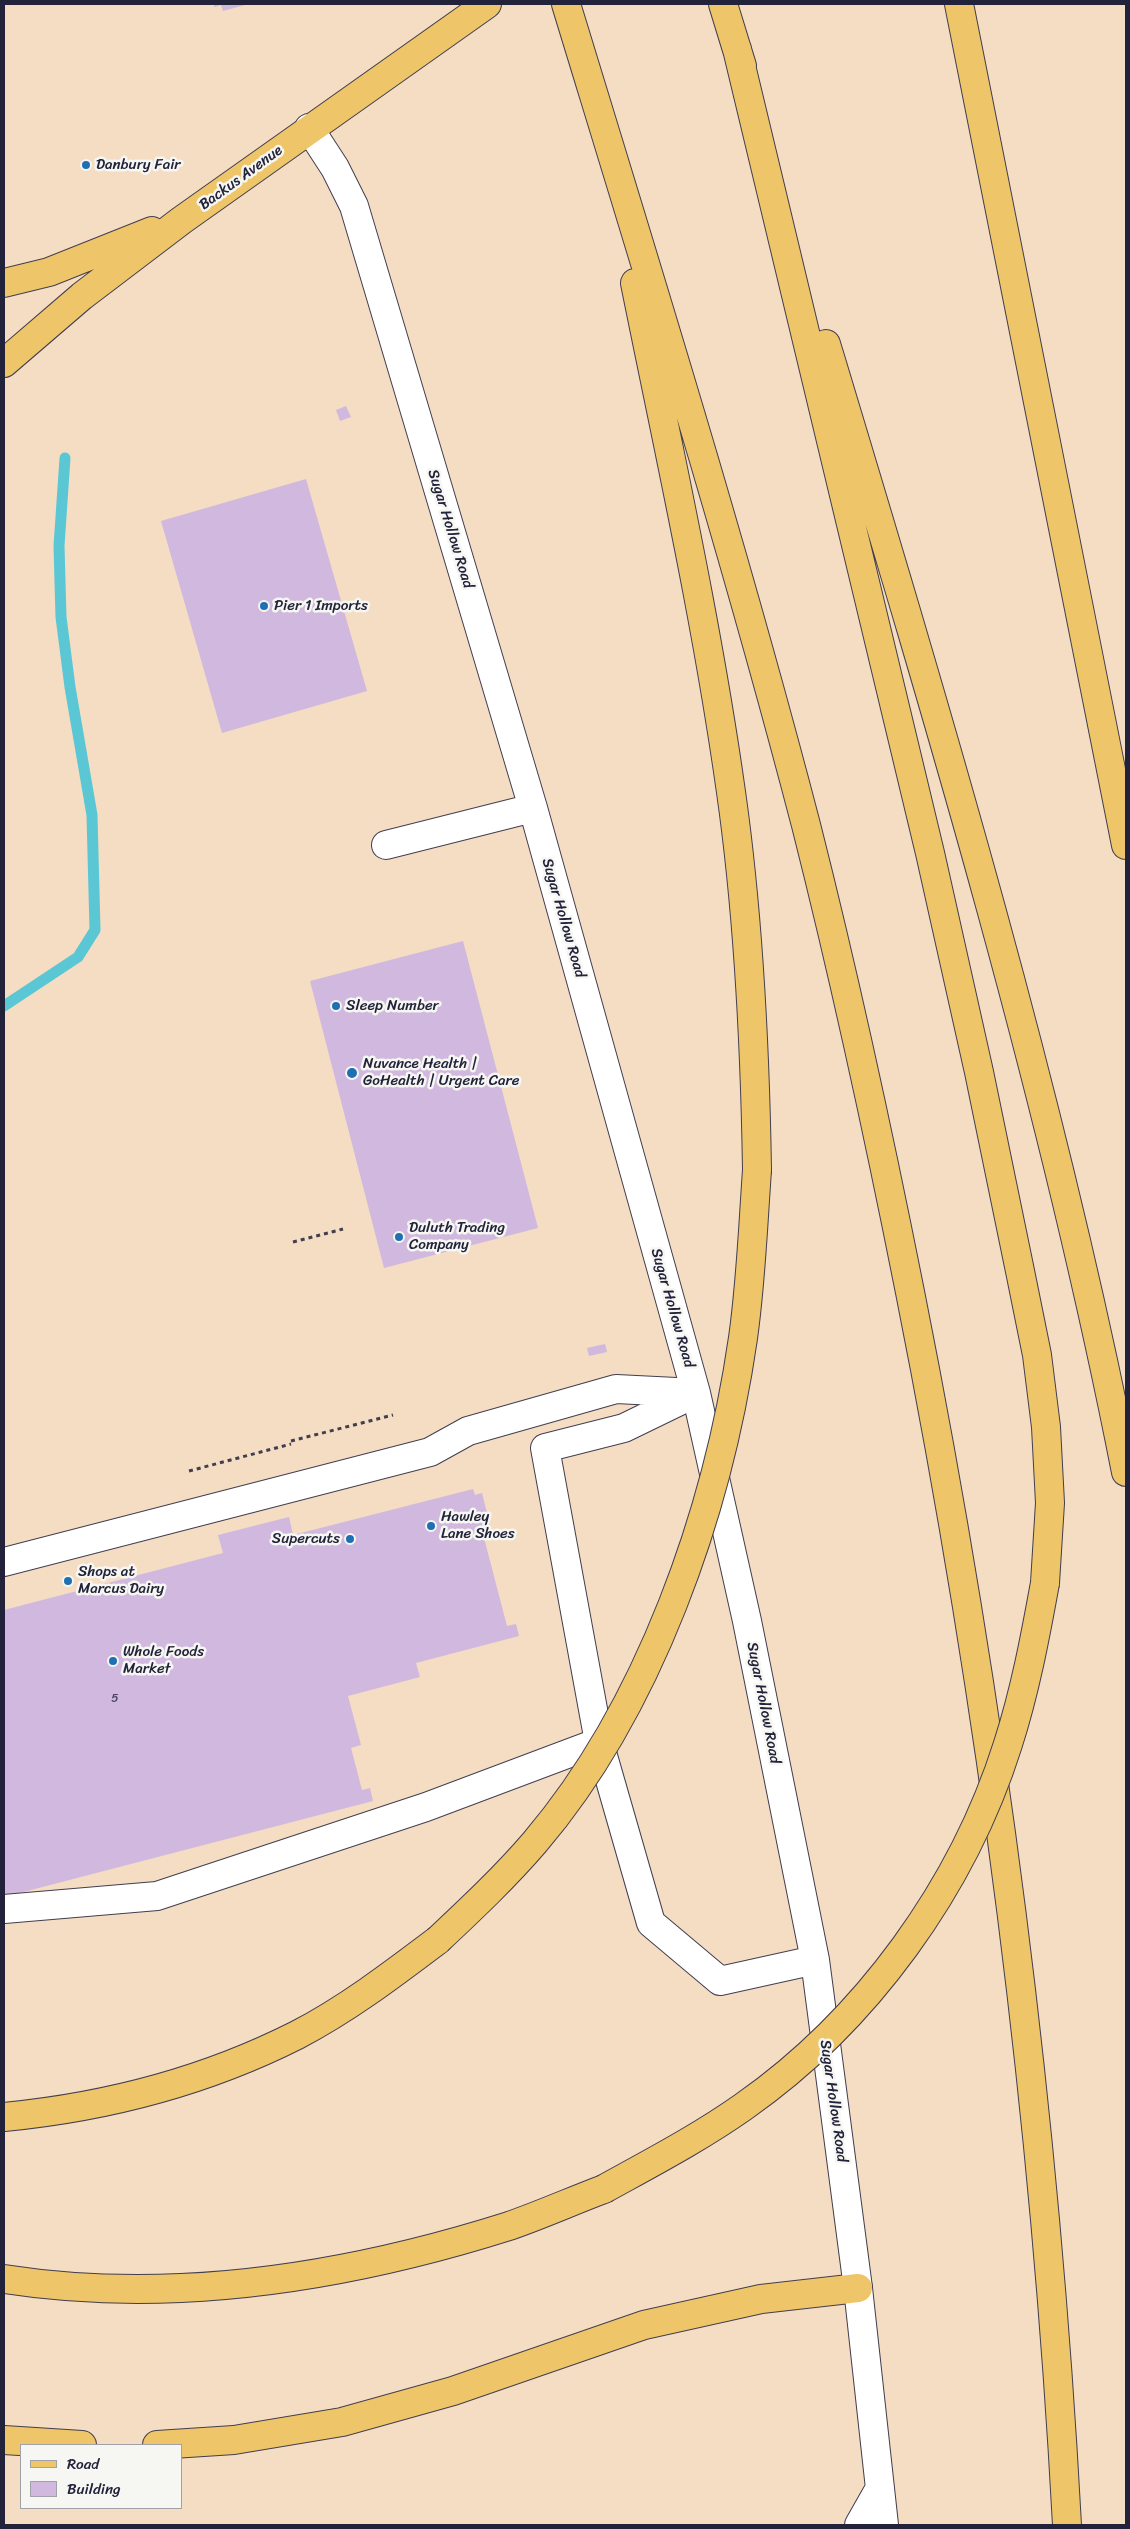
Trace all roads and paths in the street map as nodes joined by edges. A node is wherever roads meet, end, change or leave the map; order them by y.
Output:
1 (487, 4) edge
2 (566, 4) edge
3 (723, 4) edge
4 (960, 4) edge
5 (736, 49) junction
6 (602, 122) junction
7 (309, 128) junction
8 (182, 220) junction
9 (4, 283) edge
10 (4, 363) edge
11 (533, 808) junction
12 (386, 845) dead end
13 (1126, 845) edge
14 (343, 1229) dead end
15 (292, 1242) dead end
16 (696, 1393) junction
17 (393, 1415) dead end
18 (189, 1471) dead end
19 (1126, 1472) edge
20 (4, 1562) edge
21 (599, 1742) junction
22 (4, 1909) edge
23 (815, 1960) junction
24 (4, 2116) edge
25 (4, 2279) edge
26 (858, 2288) junction
27 (4, 2440) edge
28 (66, 2444) edge
29 (172, 2444) edge
30 (880, 2488) junction
31 (859, 2525) edge
32 (884, 2525) edge
33 (1067, 2525) edge

1 - 7 main road, Backus Avenue
2 - 6 main road
3 - 5 main road
4 - 13 main road
5 - 19 main road
5 - 25 main road, bridge
6 - 24 main road, bridge
6 - 33 main road
7 - 8 main road, Backus Avenue
7 - 11 street, Sugar Hollow Road
8 - 9 main road
8 - 10 main road, Backus Avenue
11 - 12 street
11 - 16 street, Sugar Hollow Road
14 - 15 path
16 - 20 street
16 - 21 street
16 - 23 street, Sugar Hollow Road
17 - 18 path
21 - 22 street
21 - 23 street
23 - 26 street, Sugar Hollow Road
26 - 29 main road
26 - 30 street, Sugar Hollow Road
27 - 28 main road
30 - 31 street
30 - 32 street, Sugar Hollow Road

